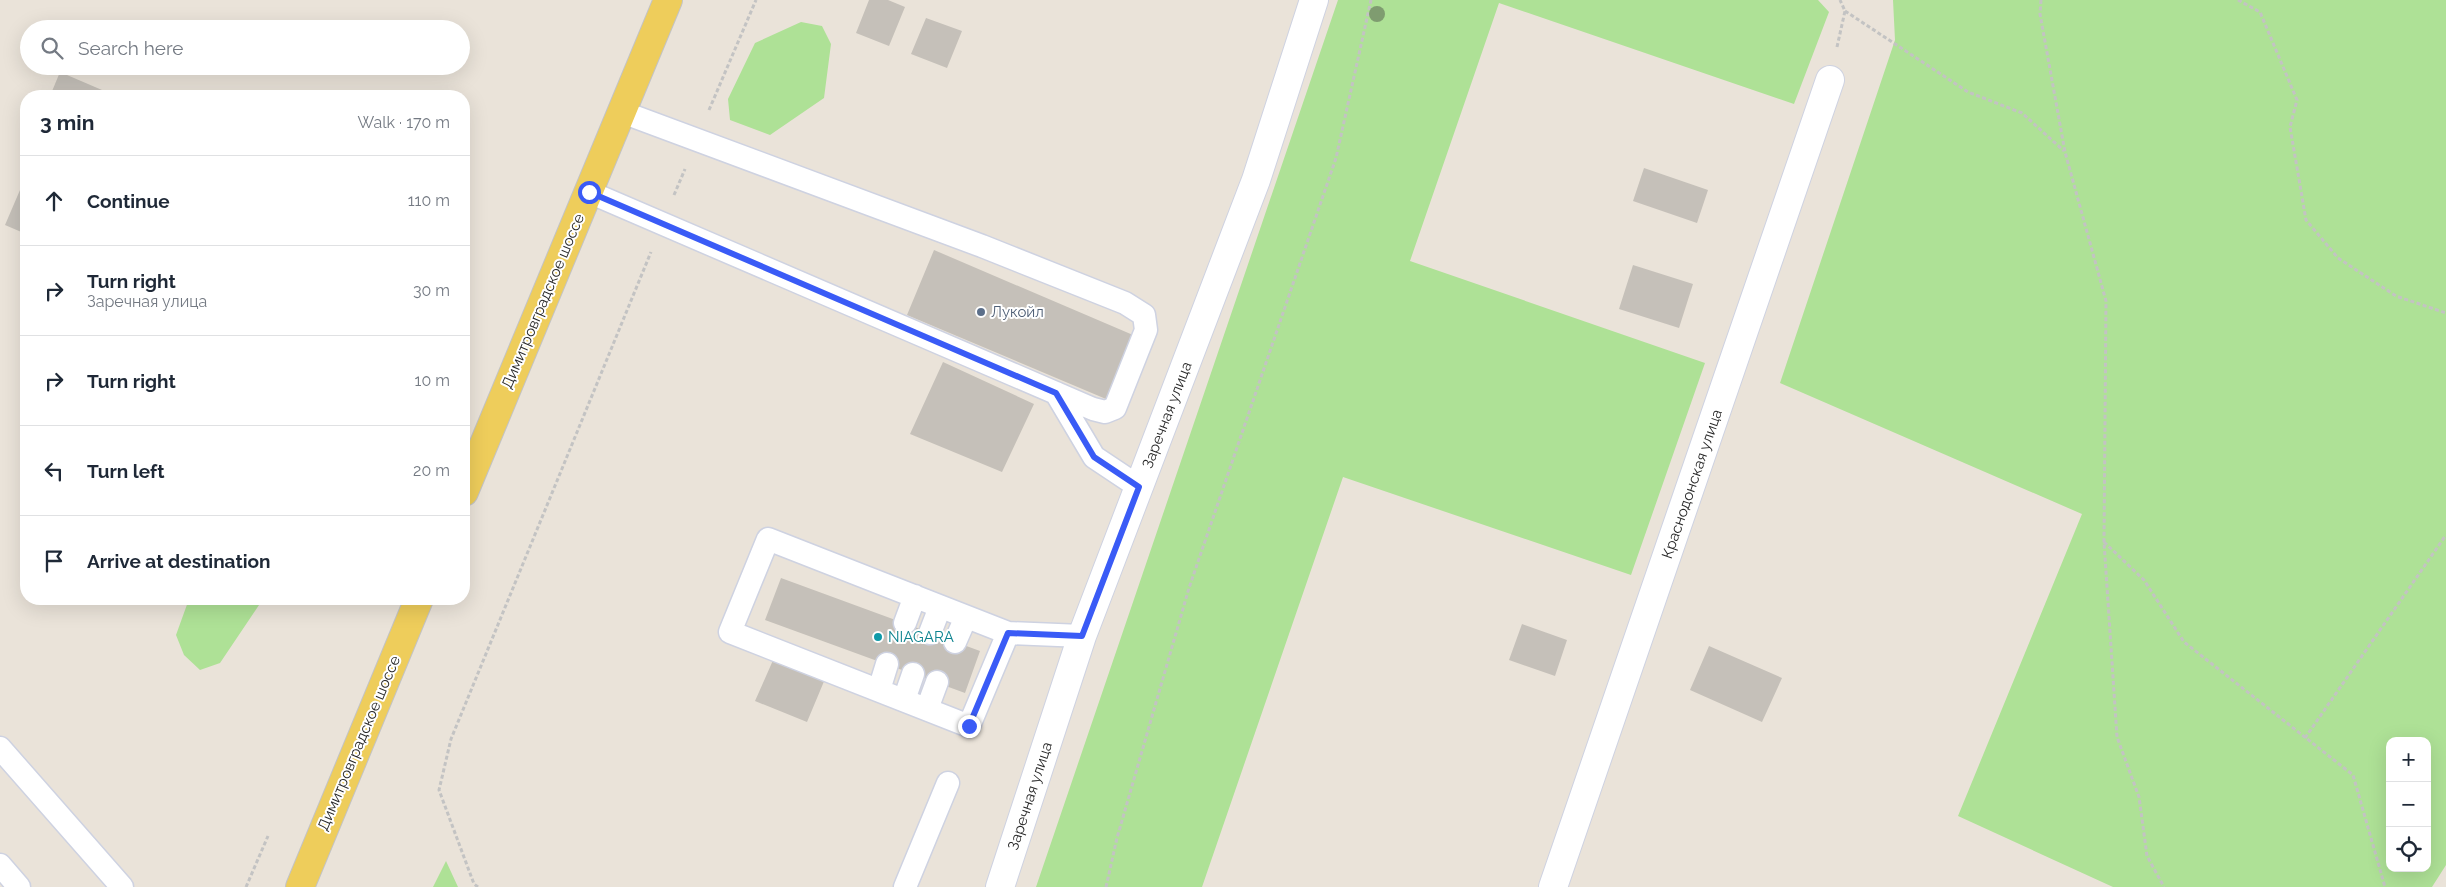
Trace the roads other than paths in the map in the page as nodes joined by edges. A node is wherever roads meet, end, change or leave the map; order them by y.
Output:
1 (668, 0) edge
2 (1314, 0) edge
3 (1830, 80) road end
4 (622, 112) junction
5 (589, 192) junction
6 (1056, 393) junction
7 (470, 478) edge
8 (1139, 487) junction
9 (915, 596) junction
10 (417, 605) edge
11 (940, 606) junction
12 (966, 617) junction
13 (905, 623) dead end
14 (930, 633) dead end
15 (1008, 633) junction
16 (1082, 636) junction
17 (955, 642) dead end
18 (887, 664) dead end
19 (913, 674) dead end
20 (937, 682) dead end
21 (879, 690) junction
22 (904, 700) junction
23 (927, 709) junction
24 (0, 748) edge
25 (948, 783) dead end
26 (0, 865) edge
27 (19, 887) edge
28 (122, 887) edge
29 (300, 887) edge
30 (905, 887) edge
31 (1000, 887) edge
32 (1553, 887) edge

1 - 4 main road, Димитровградское шоссе
2 - 8 street, Заречная улица
3 - 32 street, Краснодонская улица
4 - 5 main road, Димитровградское шоссе
4 - 6 lane
5 - 6 lane
5 - 7 main road, Димитровградское шоссе
6 - 8 lane
8 - 16 street, Заречная улица
9 - 11 lane
9 - 13 lane
9 - 21 lane
10 - 29 main road, Димитровградское шоссе
11 - 12 lane
11 - 14 lane
12 - 15 lane
12 - 17 lane
15 - 16 lane
15 - 23 lane
16 - 31 street, Заречная улица
18 - 21 lane
19 - 22 lane
20 - 23 lane
21 - 22 lane
22 - 23 lane
24 - 28 lane
25 - 30 lane
26 - 27 lane

